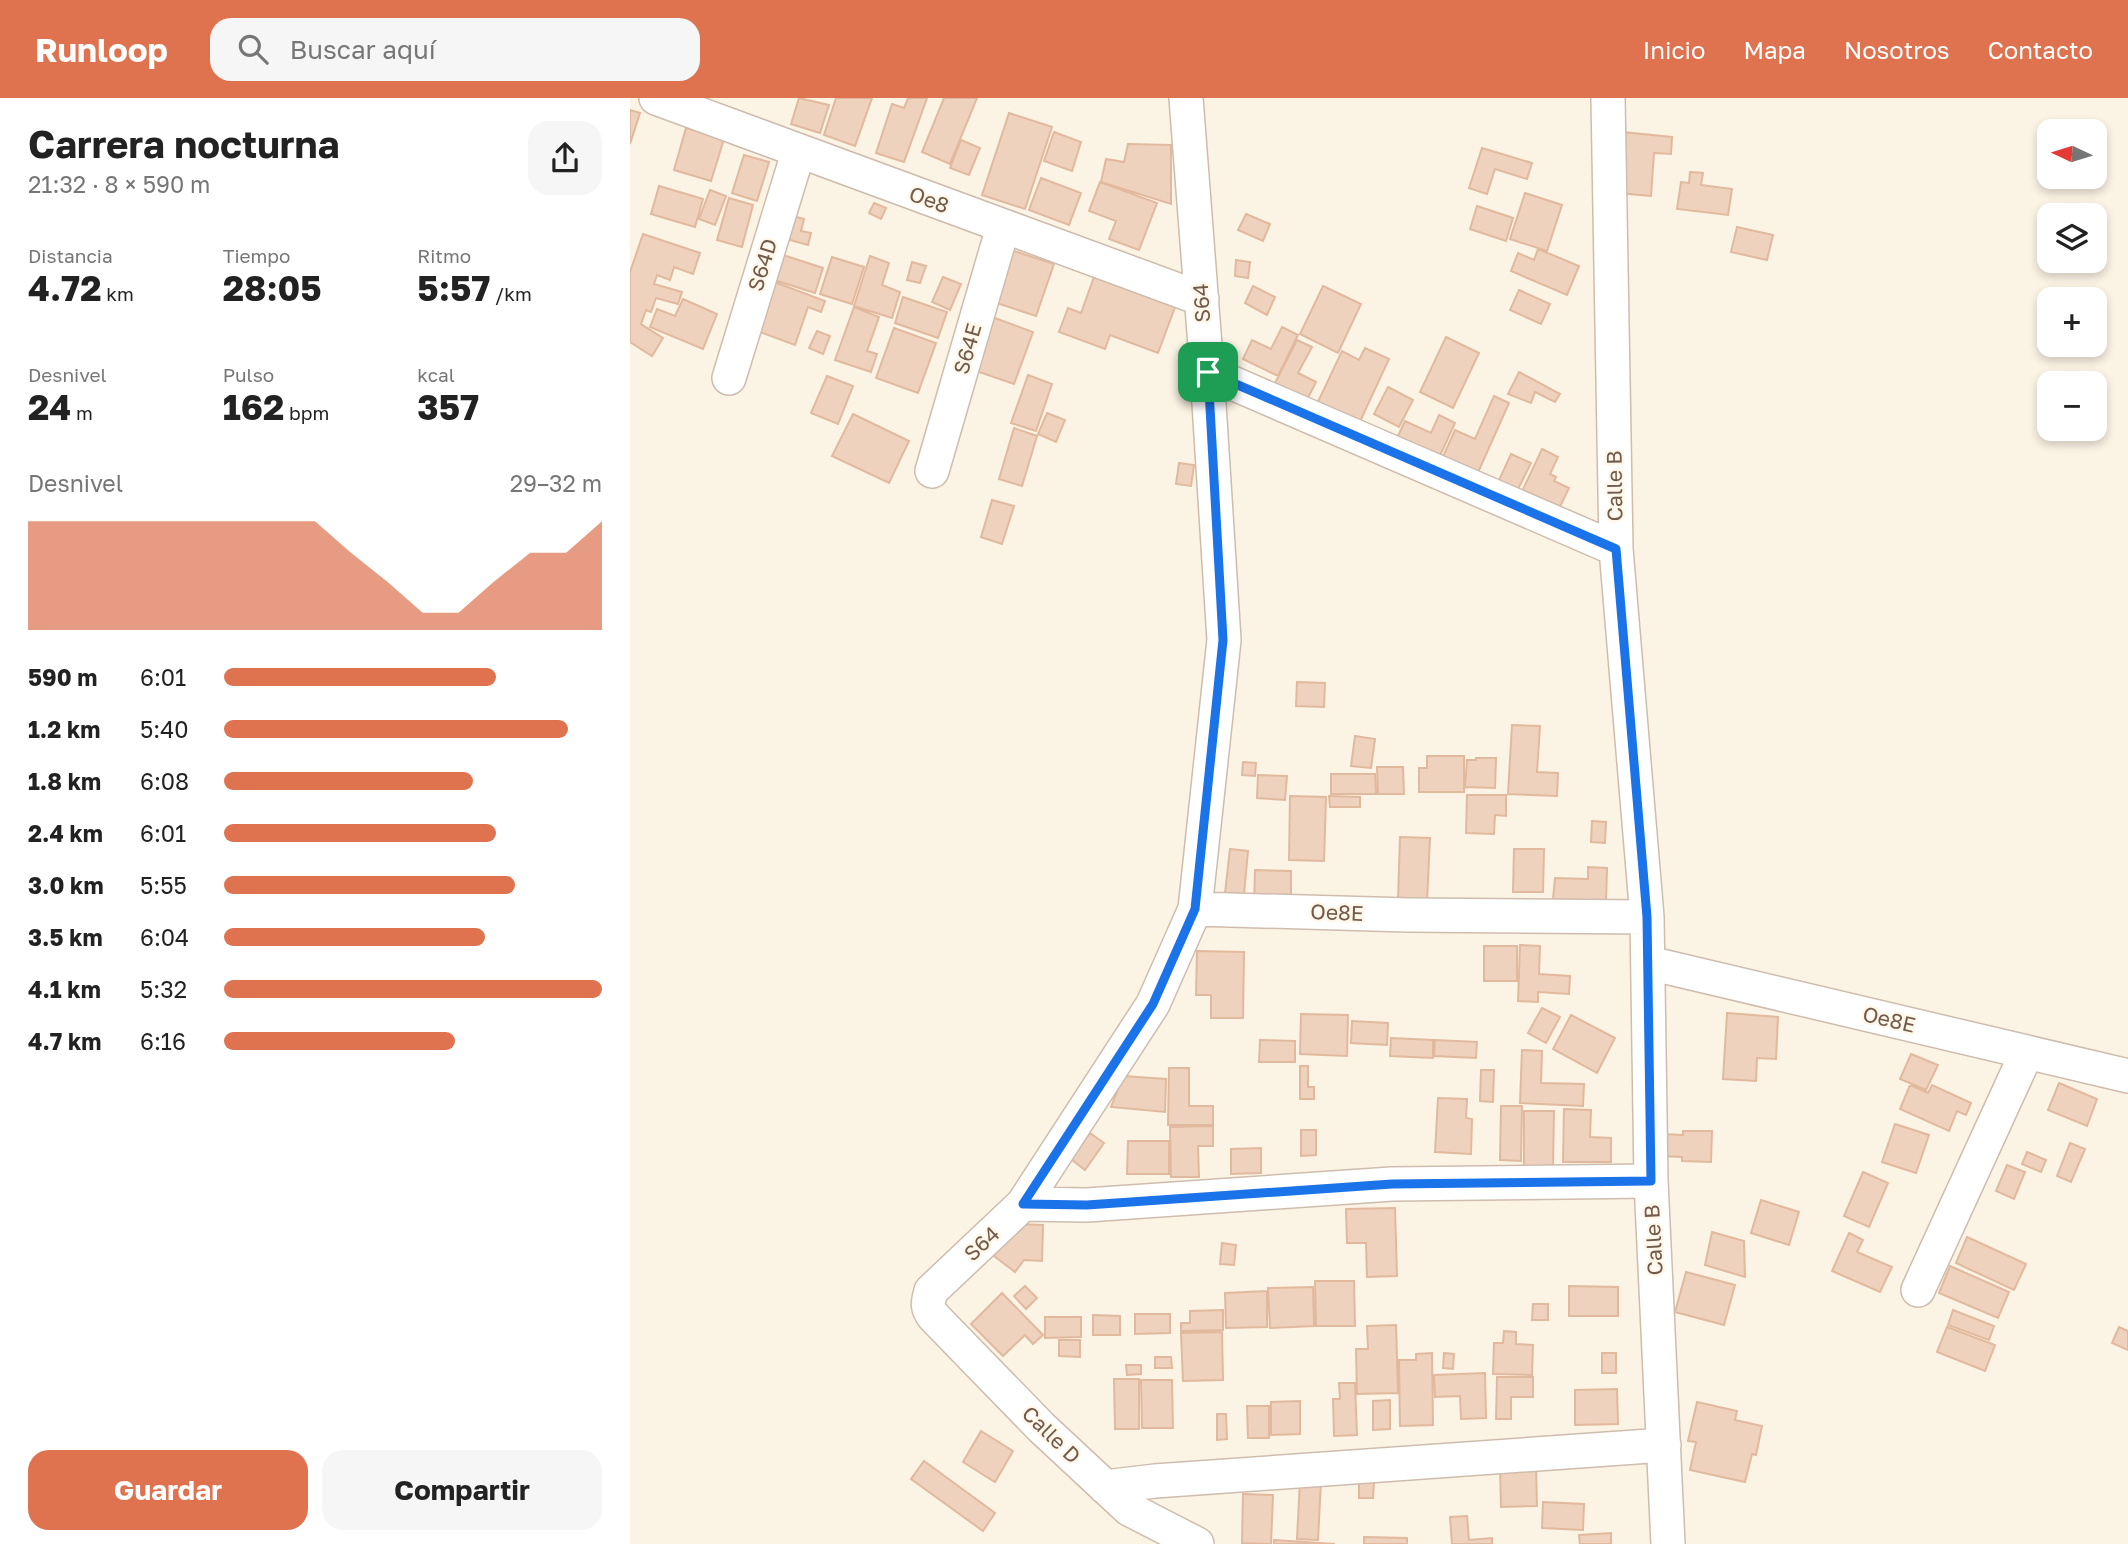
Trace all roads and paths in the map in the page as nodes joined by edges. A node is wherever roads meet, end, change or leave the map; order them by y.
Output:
1 (656, 98) edge
2 (1186, 98) edge
3 (1608, 98) edge
4 (798, 153) junction
5 (1003, 227) junction
6 (1202, 299) junction
7 (1208, 372) junction
8 (729, 378) dead end
9 (932, 471) dead end
10 (1616, 549) junction
11 (1195, 909) junction
12 (1647, 917) junction
13 (1649, 963) junction
14 (2027, 1052) junction
15 (2128, 1076) edge
16 (1651, 1181) junction
17 (1023, 1204) junction
18 (1918, 1290) dead end
19 (928, 1301) joint
20 (1664, 1445) junction
21 (1105, 1487) junction
22 (1197, 1544) edge
23 (1668, 1544) edge

1 - 4 street, Oe8
2 - 6 street, S64
3 - 10 street, Calle B
4 - 5 street, Oe8
4 - 8 street, S64D
5 - 6 street, Oe8
5 - 9 street, S64E
6 - 7 street, S64
7 - 10 street
7 - 11 street, S64
10 - 12 street, Calle B
11 - 12 street, Oe8E
11 - 17 street, S64
12 - 13 street, Calle B
13 - 14 street, Oe8E
13 - 16 street, Calle B
14 - 15 street, Oe8E
14 - 18 street
16 - 17 street
16 - 20 street, Calle B
17 - 19 street, S64
19 - 21 street, Calle D
20 - 21 street
20 - 23 street, Calle B
21 - 22 street, Calle D

